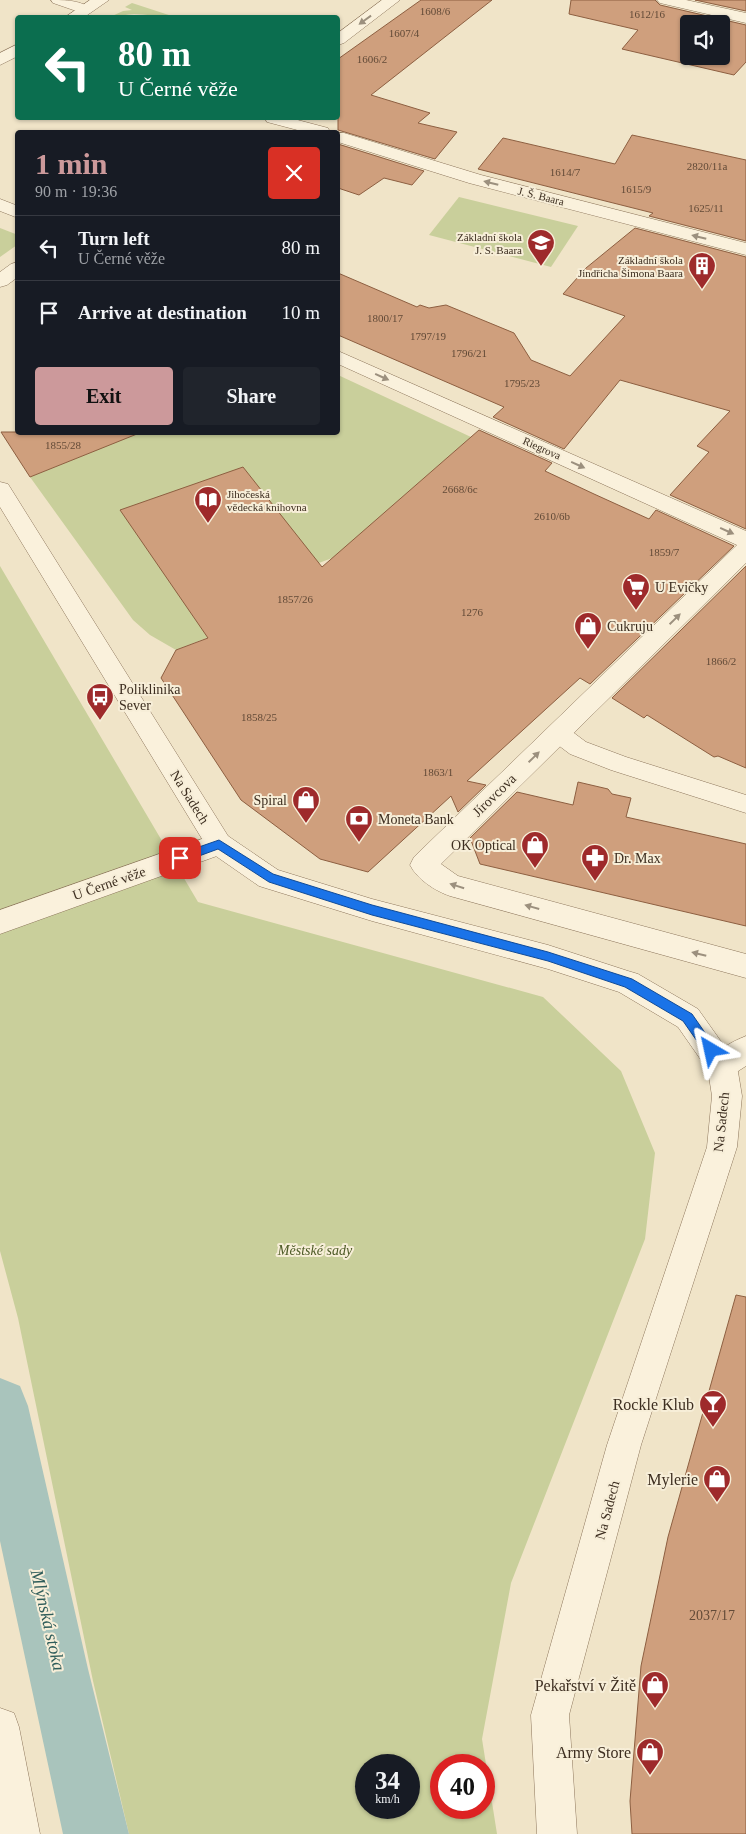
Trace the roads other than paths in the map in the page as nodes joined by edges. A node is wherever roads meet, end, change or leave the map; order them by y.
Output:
1 (58, 0) edge
2 (392, 0) edge
3 (665, 0) edge
4 (89, 6) edge
5 (746, 18) edge
6 (340, 39) edge
7 (15, 52) edge
8 (0, 60) edge
9 (280, 120) edge
10 (315, 130) edge
11 (340, 138) edge
12 (0, 204) edge
13 (15, 212) edge
14 (746, 249) edge
15 (15, 270) edge
16 (0, 280) edge
17 (340, 358) edge
18 (0, 489) edge
19 (746, 540) edge
20 (746, 550) edge
21 (558, 733) junction
22 (746, 804) edge
23 (219, 844) junction
24 (0, 922) edge
25 (746, 966) edge
26 (746, 1049) edge
27 (722, 1066) junction
28 (0, 1728) edge
29 (7, 1798) edge
30 (20, 1834) edge
31 (557, 1834) edge

1 - 4 lane
2 -> 6 street
3 - 5 street
7 - 8 street
9 - 10 street
14 -> 11 street, J. Š. Baara
12 - 13 street
15 - 16 street
17 -> 19 street, Riegrova
18 - 23 street, Na Sadech
21 -> 20 street, Jírovcova
21 - 22 lane
25 -> 21 street, Jírovcova
23 - 24 street, U Černé věže
23 - 27 street, Na Sadech
26 - 27 street
27 - 31 street, Na Sadech
28 - 29 street
29 - 30 street

